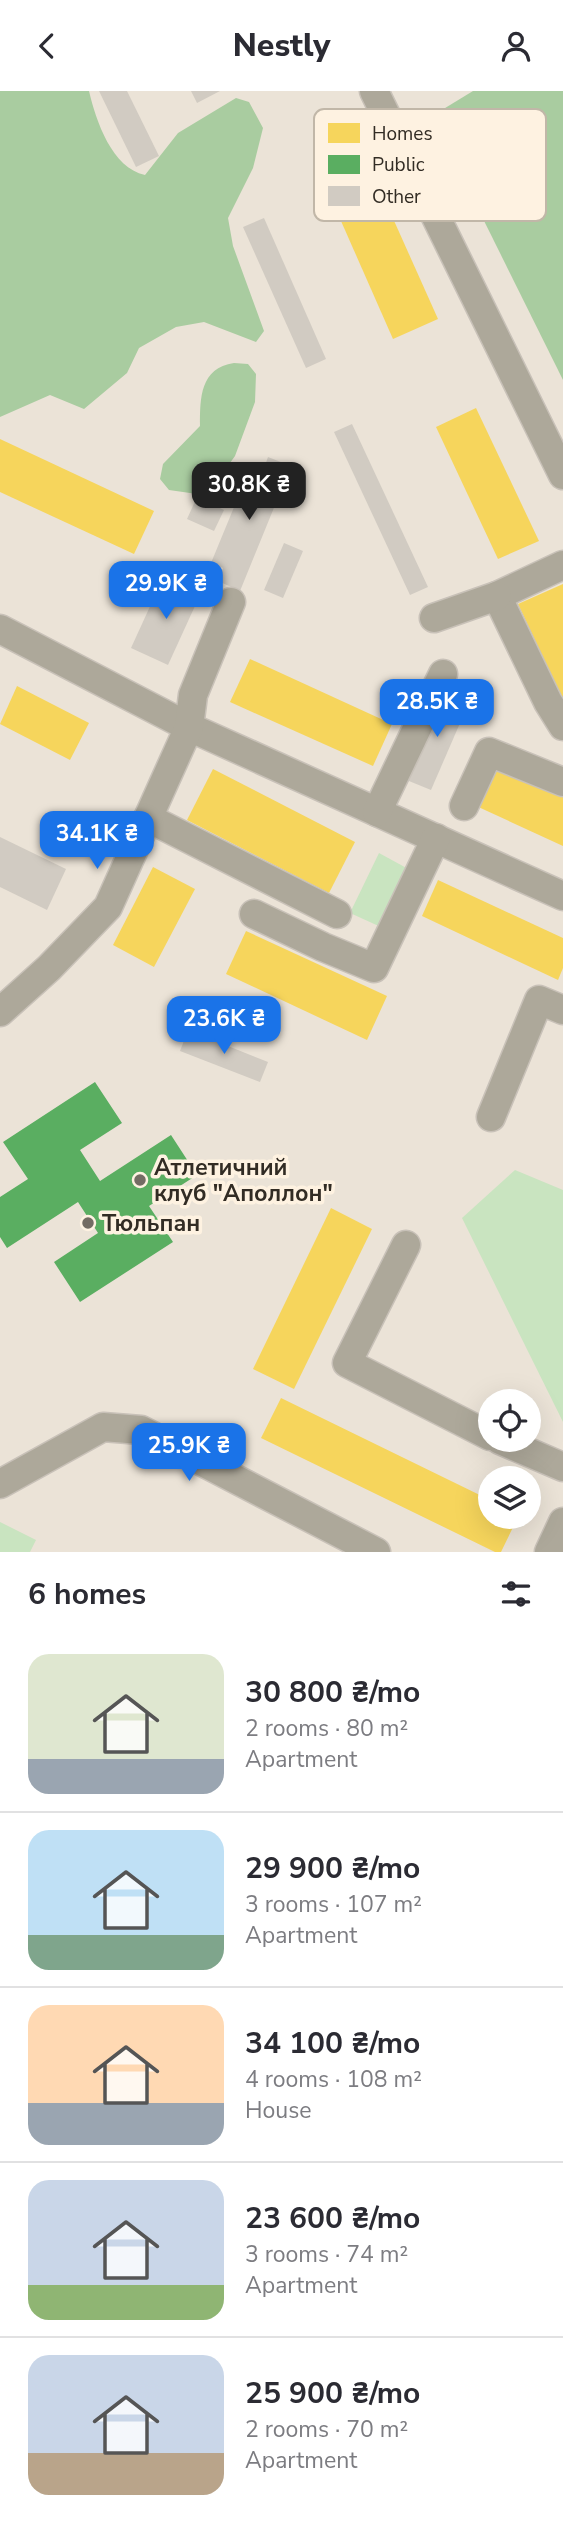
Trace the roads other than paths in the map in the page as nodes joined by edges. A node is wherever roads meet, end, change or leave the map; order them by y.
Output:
1 (374, 91) edge
2 (383, 109) edge
3 (438, 221) edge
4 (563, 475) edge
5 (563, 565) edge
6 (497, 596) junction
7 (231, 602) dead end
8 (434, 618) dead end
9 (0, 629) edge
10 (443, 674) dead end
11 (563, 726) edge
12 (190, 727) junction
13 (563, 782) edge
14 (464, 806) dead end
15 (377, 812) junction
16 (148, 818) junction
17 (436, 838) junction
18 (563, 896) edge
19 (254, 914) dead end
20 (338, 914) dead end
21 (563, 1010) edge
22 (0, 1012) edge
23 (491, 1117) dead end
24 (406, 1245) dead end
25 (478, 1430) edge
26 (528, 1452) edge
27 (563, 1467) edge
28 (0, 1484) edge
29 (563, 1522) edge
30 (376, 1552) edge
31 (549, 1552) edge

1 - 2 street
3 - 4 street
5 - 6 street
6 - 8 street
6 - 11 street
7 - 12 street
9 - 12 street
10 - 15 street
12 - 15 street
12 - 16 street
13 - 14 street
15 - 17 street
16 - 20 street
16 - 22 street
17 - 18 street
17 - 19 street
21 - 23 street
24 - 25 street
26 - 27 street
28 - 30 street
29 - 31 street

